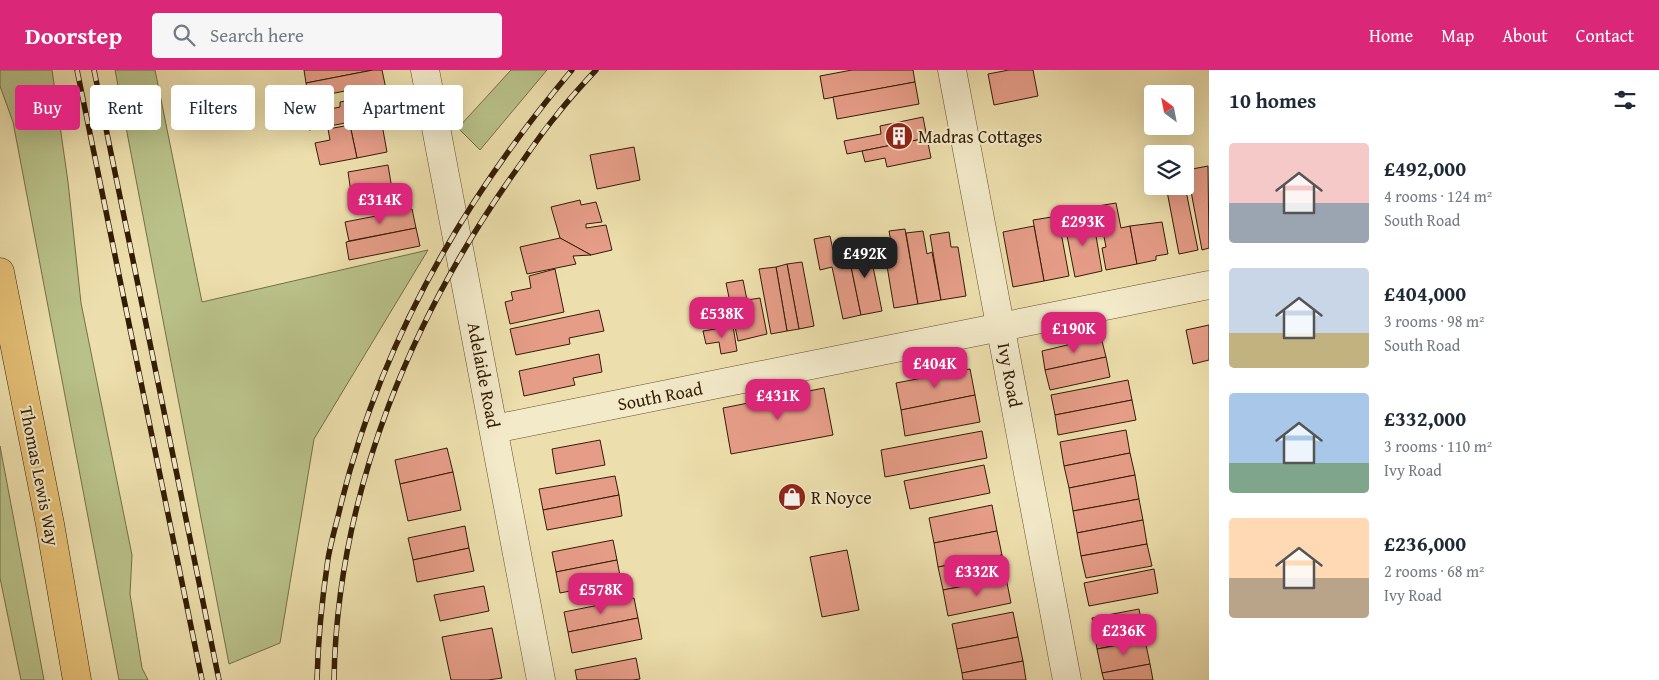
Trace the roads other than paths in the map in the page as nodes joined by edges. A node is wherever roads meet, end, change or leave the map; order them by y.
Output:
1 (425, 70) edge
2 (952, 70) edge
3 (0, 272) edge
4 (1209, 285) edge
5 (1000, 327) junction
6 (494, 429) junction
7 (77, 680) edge
8 (541, 680) edge
9 (1068, 680) edge

1 - 6 street, Adelaide Road
2 - 5 street, Ivy Road
3 - 7 main road, Thomas Lewis Way
4 - 5 street, South Road
5 - 6 street, South Road
5 - 9 street, Ivy Road
6 - 8 street, Adelaide Road

